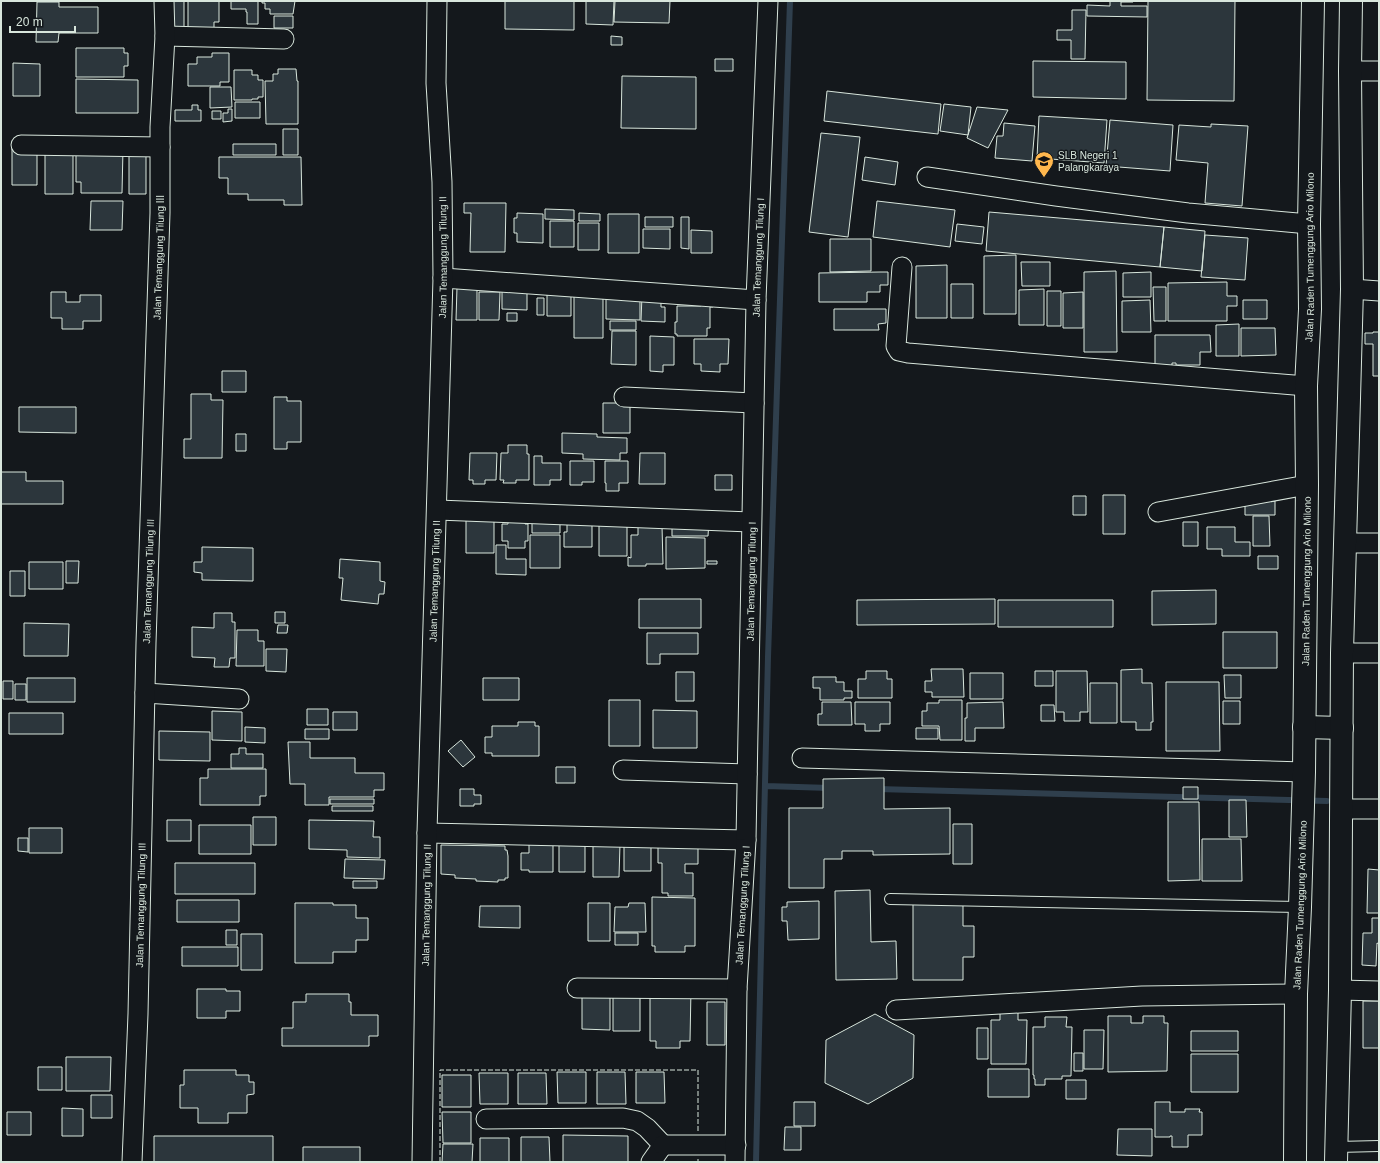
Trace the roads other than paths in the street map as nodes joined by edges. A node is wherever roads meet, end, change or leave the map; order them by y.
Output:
1 (164, 1) edge
2 (437, 1) edge
3 (768, 1) edge
4 (1313, 1) edge
5 (1351, 1) edge
6 (165, 36) junction
7 (284, 39) dead end
8 (1350, 71) junction
9 (1379, 71) edge
10 (21, 145) dead end
11 (160, 147) junction
12 (927, 177) dead end
13 (1309, 224) junction
14 (902, 267) dead end
15 (444, 278) junction
16 (1352, 289) junction
17 (1379, 291) edge
18 (756, 300) junction
19 (1306, 386) junction
20 (624, 396) dead end
21 (754, 403) junction
22 (1307, 485) junction
23 (437, 510) junction
24 (1158, 512) dead end
25 (751, 522) junction
26 (1344, 543) junction
27 (1379, 543) edge
28 (1342, 653) junction
29 (1379, 654) edge
30 (145, 693) junction
31 (239, 699) dead end
32 (1304, 727) junction
33 (1342, 728) junction
34 (802, 758) dead end
35 (623, 770) dead end
36 (1304, 773) junction
37 (747, 774) junction
38 (1341, 795) junction
39 (1379, 809) edge
40 (426, 833) junction
41 (746, 840) junction
42 (890, 900) dead end
43 (1300, 907) junction
44 (577, 988) dead end
45 (737, 989) junction
46 (1340, 990) junction
47 (1379, 991) edge
48 (1296, 994) junction
49 (896, 1010) dead end
50 (486, 1119) dead end
51 (663, 1145) junction
52 (1379, 1146) edge
53 (735, 1153) edge
54 (1336, 1155) edge
55 (132, 1162) edge
56 (422, 1162) edge
57 (651, 1162) edge
58 (1295, 1162) edge

1 - 6 street, Jalan Temanggung Tilung III
2 - 15 street, Jalan Temanggung Tilung II
3 - 18 street, Jalan Temanggung Tilung I
4 - 13 highway, Jalan Raden Tumenggung Ario Milono
5 - 8 highway
6 - 7 street
6 - 11 street, Jalan Temanggung Tilung III
8 - 9 street
8 - 16 highway
10 - 11 street
11 - 30 street, Jalan Temanggung Tilung III
12 - 13 street
13 - 19 highway, Jalan Raden Tumenggung Ario Milono
14 - 19 street
15 - 18 street
15 - 23 street, Jalan Temanggung Tilung II
16 - 17 street
16 - 26 highway
18 - 21 street, Jalan Temanggung Tilung I
19 - 22 highway, Jalan Raden Tumenggung Ario Milono
20 - 21 street
21 - 25 street, Jalan Temanggung Tilung I
22 - 24 street
22 - 32 highway, Jalan Raden Tumenggung Ario Milono
23 - 25 street
23 - 40 street, Jalan Temanggung Tilung II
25 - 37 street, Jalan Temanggung Tilung I
26 - 27 street
26 - 28 highway
28 - 29 street
28 - 33 highway
30 - 31 street
30 - 55 street, Jalan Temanggung Tilung III
32 - 33 highway
32 - 36 highway, Jalan Raden Tumenggung Ario Milono
33 - 38 highway
34 - 36 street
35 - 37 street
36 - 43 highway, Jalan Raden Tumenggung Ario Milono
37 - 41 street, Jalan Temanggung Tilung I
38 - 39 street
38 - 46 highway
40 - 41 street
40 - 56 street, Jalan Temanggung Tilung II
41 - 45 street, Jalan Temanggung Tilung I
42 - 43 lane
43 - 48 highway, Jalan Raden Tumenggung Ario Milono
44 - 45 street
45 - 53 street, Jalan Temanggung Tilung I
46 - 47 street
46 - 54 highway
48 - 49 street
48 - 58 highway, Jalan Raden Tumenggung Ario Milono
50 - 51 street
51 - 53 street
51 - 57 street
52 - 54 lane

